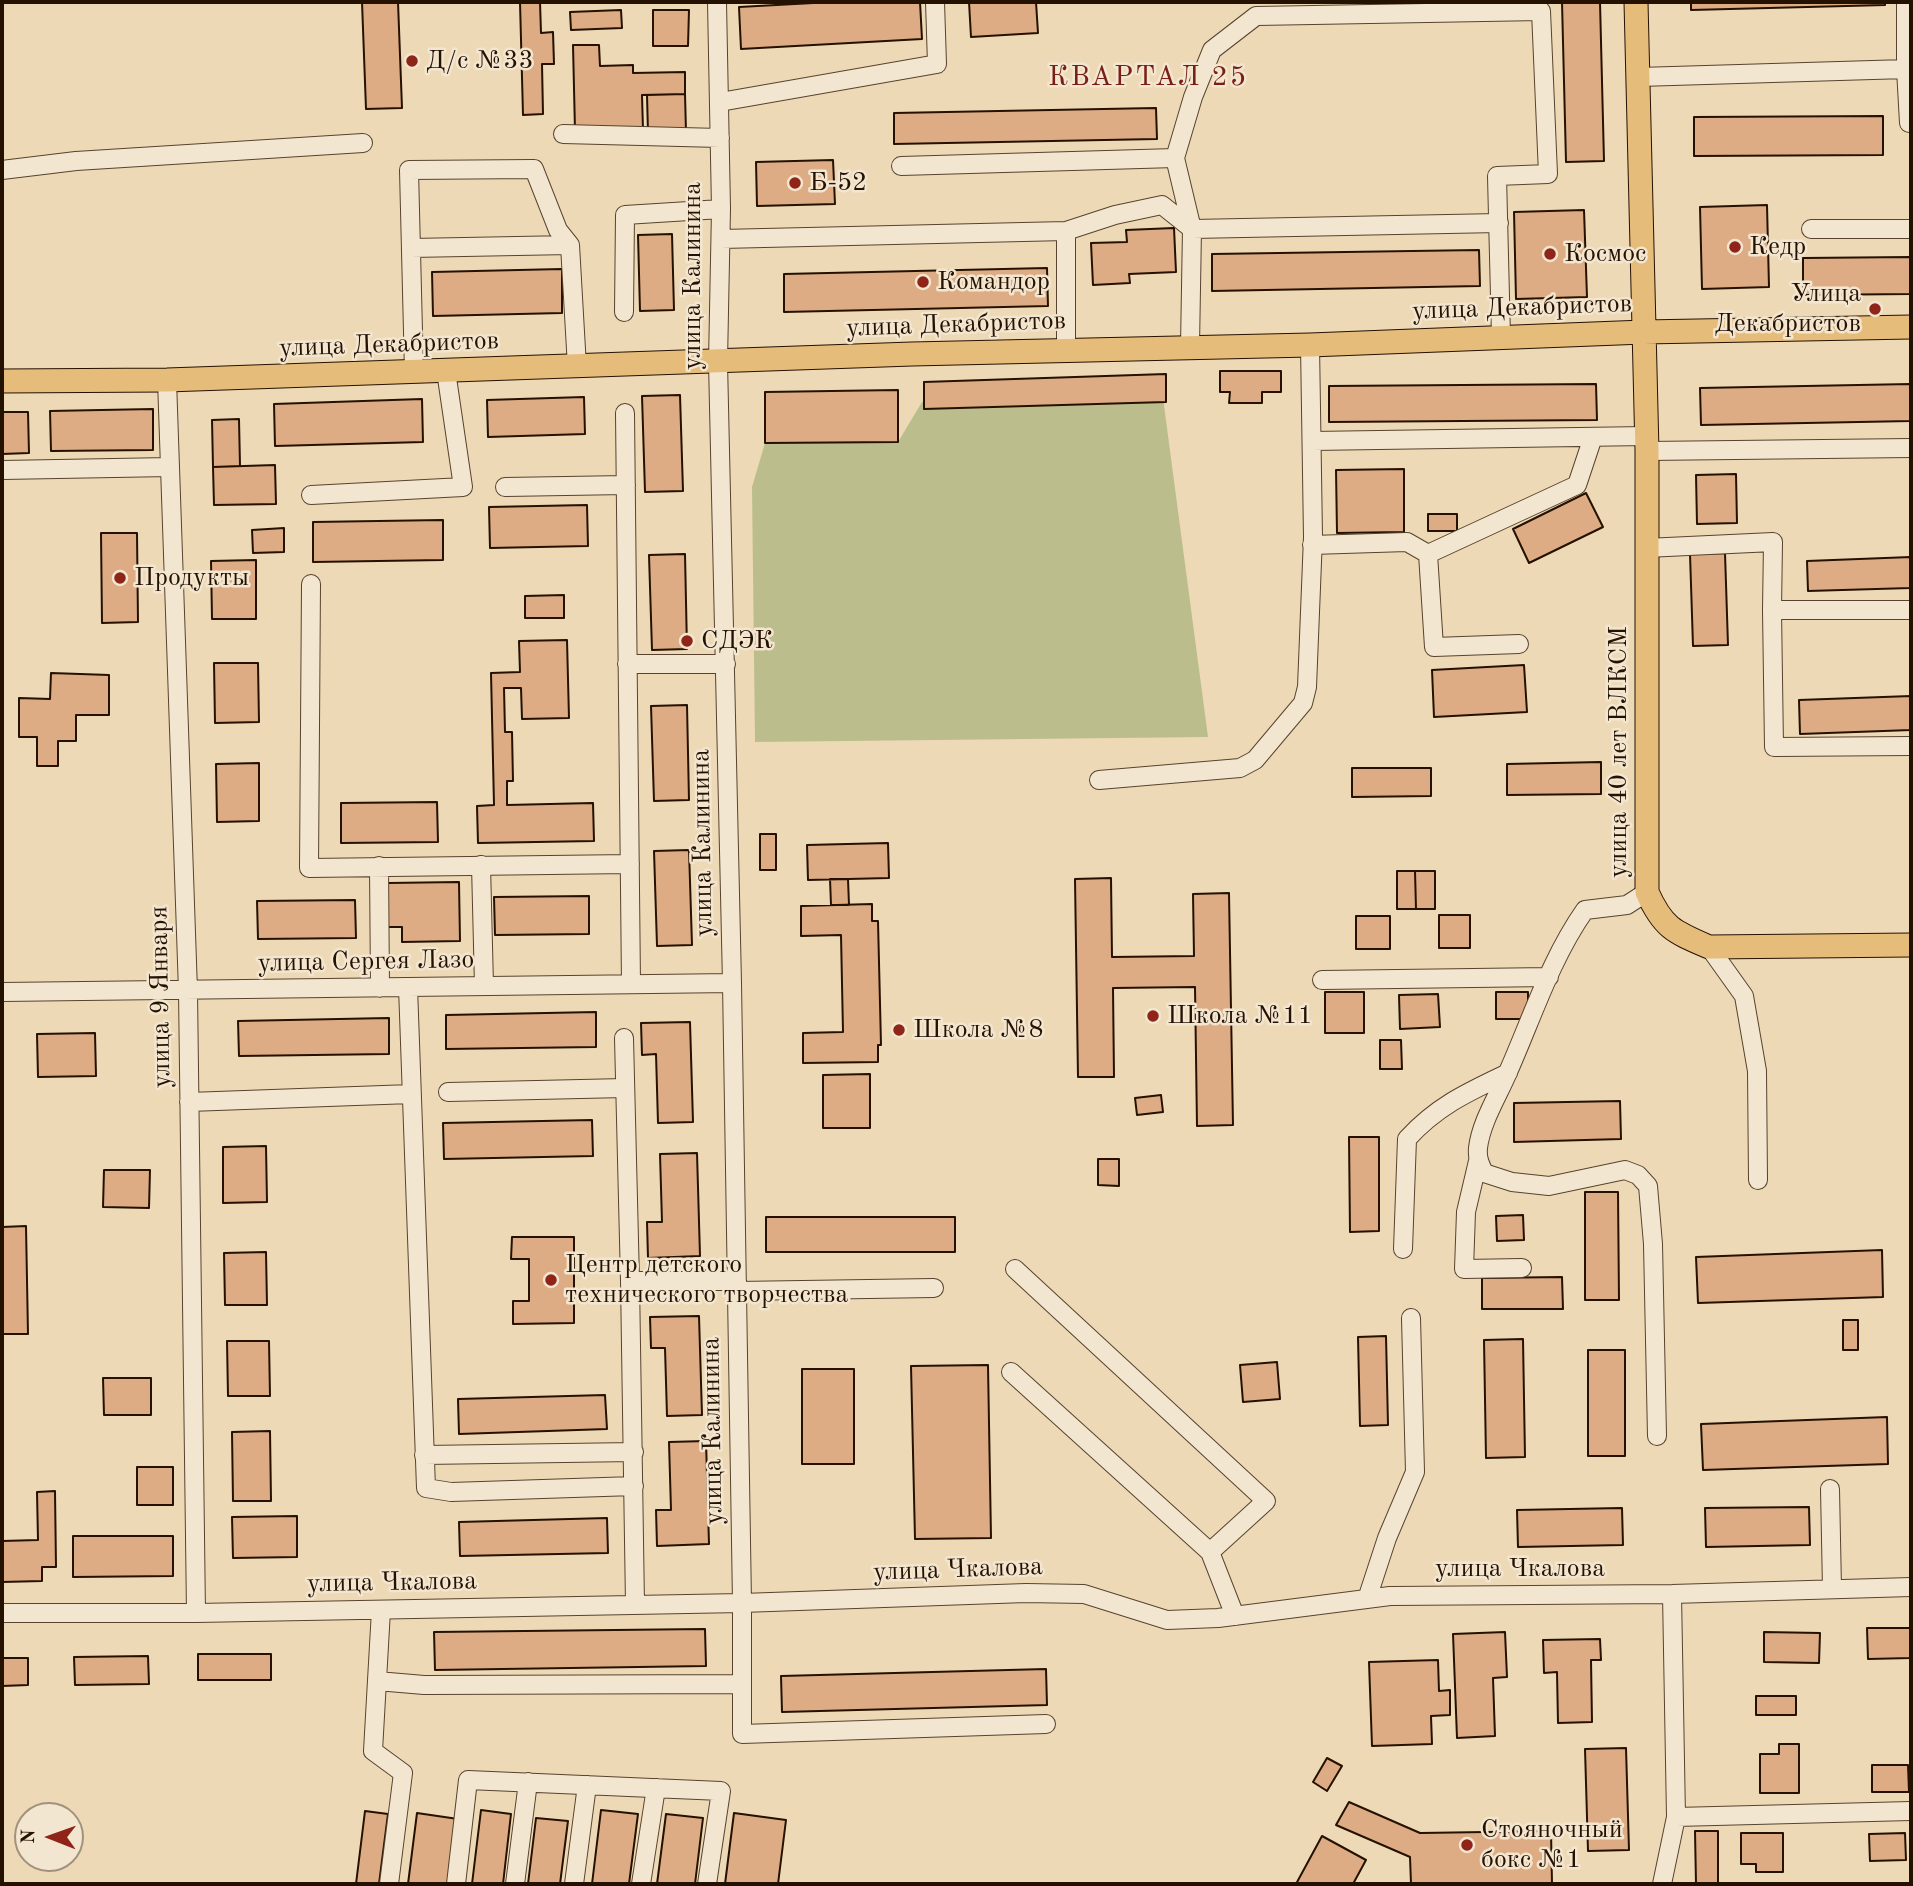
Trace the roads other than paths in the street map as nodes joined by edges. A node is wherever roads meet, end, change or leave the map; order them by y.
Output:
1 (717, 2) edge
2 (935, 2) edge
3 (1636, 2) edge
4 (1906, 2) edge
5 (1906, 69) junction
6 (1639, 77) junction
7 (719, 102) junction
8 (1911, 123) edge
9 (563, 134) dead end
10 (720, 138) junction
11 (363, 143) dead end
12 (1175, 158) junction
13 (901, 166) dead end
14 (2, 170) edge
15 (721, 209) junction
16 (1499, 223) junction
17 (1192, 229) junction
18 (1811, 229) dead end
19 (1911, 229) edge
20 (1066, 231) junction
21 (721, 239) junction
22 (570, 245) junction
23 (411, 248) junction
24 (624, 313) dead end
25 (1911, 327) edge
26 (1644, 332) junction
27 (1502, 337) junction
28 (1310, 345) junction
29 (1190, 346) junction
30 (1066, 350) junction
31 (718, 362) junction
32 (577, 367) junction
33 (446, 371) junction
34 (414, 372) junction
35 (167, 380) junction
36 (2, 381) edge
37 (625, 413) dead end
38 (1593, 437) junction
39 (1312, 441) junction
40 (1647, 443) junction
41 (1911, 448) edge
42 (170, 467) junction
43 (2, 470) edge
44 (625, 485) junction
45 (505, 487) dead end
46 (311, 495) dead end
47 (1312, 545) junction
48 (1646, 548) junction
49 (1429, 554) junction
50 (311, 584) dead end
51 (1772, 610) junction
52 (1911, 610) edge
53 (1519, 644) dead end
54 (627, 664) junction
55 (726, 664) junction
56 (1911, 746) edge
57 (1099, 780) dead end
58 (630, 864) junction
59 (481, 865) junction
60 (379, 866) junction
61 (1647, 892) junction
62 (1911, 945) edge
63 (1709, 947) junction
64 (1549, 977) junction
65 (1322, 980) dead end
66 (732, 983) junction
67 (631, 984) junction
68 (484, 986) junction
69 (380, 988) junction
70 (408, 988) junction
71 (188, 991) junction
72 (2, 992) edge
73 (624, 1038) dead end
74 (1508, 1073) junction
75 (625, 1088) junction
76 (448, 1092) dead end
77 (411, 1094) junction
78 (189, 1102) junction
79 (1478, 1161) junction
80 (1758, 1180) dead end
81 (1404, 1249) dead end
82 (1522, 1268) dead end
83 (1014, 1269) dead end
84 (630, 1281) junction
85 (737, 1286) junction
86 (934, 1288) dead end
87 (1410, 1318) dead end
88 (1011, 1372) dead end
89 (1657, 1436) dead end
90 (634, 1452) junction
91 (424, 1455) junction
92 (635, 1486) junction
93 (1830, 1489) dead end
94 (1210, 1552) junction
95 (1911, 1587) edge
96 (1832, 1589) junction
97 (1672, 1594) junction
98 (1367, 1599) junction
99 (742, 1604) junction
100 (635, 1605) junction
101 (381, 1610) junction
102 (2, 1613) edge
103 (196, 1613) junction
104 (1235, 1616) junction
105 (377, 1682) junction
106 (742, 1684) junction
107 (1046, 1724) dead end
108 (528, 1782) junction
109 (587, 1785) junction
110 (656, 1788) junction
111 (1911, 1811) edge
112 (1676, 1817) junction
113 (389, 1884) edge
114 (456, 1884) edge
115 (515, 1884) edge
116 (574, 1884) edge
117 (641, 1884) edge
118 (707, 1884) edge
119 (1662, 1884) edge

1 - 7 street, улица Калинина
2 - 7 street
3 - 6 main road, улица 40 лет ВЛКСМ
4 - 5 street
5 - 6 street
5 - 8 street
6 - 26 main road, улица 40 лет ВЛКСМ
7 - 10 street, улица Калинина
9 - 10 street
10 - 15 street, улица Калинина
11 - 14 street
12 - 13 street
12 - 16 street
12 - 17 street
15 - 21 street, улица Калинина
15 - 24 street
16 - 17 street
16 - 27 street
17 - 20 street
17 - 29 street
18 - 19 street
20 - 21 street
20 - 30 street
21 - 31 street, улица Калинина
22 - 23 street
22 - 23 street
22 - 32 street
23 - 34 street
25 - 26 main road, улица Декабристов
26 - 27 main road, улица Декабристов
26 - 40 main road, улица 40 лет ВЛКСМ
27 - 28 main road, улица Декабристов
28 - 29 main road, улица Декабристов
28 - 39 street
29 - 30 main road, улица Декабристов
30 - 31 main road, улица Декабристов
31 - 32 main road, улица Декабристов
31 - 55 street, улица Калинина
32 - 33 main road, улица Декабристов
33 - 34 main road, улица Декабристов
33 - 46 street
34 - 35 main road, улица Декабристов
35 - 36 main road, улица Декабристов
35 - 42 street, улица 9 Января
37 - 44 street
38 - 39 street
38 - 40 street
38 - 49 street
39 - 47 street
40 - 41 street
40 - 48 main road, улица 40 лет ВЛКСМ
42 - 43 street
42 - 71 street, улица 9 Января
44 - 45 street
44 - 54 street
47 - 49 street
47 - 57 street
48 - 51 street
48 - 61 main road, улица 40 лет ВЛКСМ
49 - 53 street
50 - 60 street
51 - 52 street
51 - 56 street
54 - 55 street
54 - 58 street
55 - 66 street, улица Калинина
58 - 59 street
58 - 67 street
59 - 60 street
59 - 68 street
60 - 69 street
61 - 63 main road
61 - 64 street, улица 40 лет ВЛКСМ
62 - 63 main road
63 - 80 street
64 - 65 street
64 - 74 street, улица 40 лет ВЛКСМ
66 - 67 street, улица Сергея Лазо
66 - 85 street, улица Калинина
67 - 68 street, улица Сергея Лазо
68 - 70 street, улица Сергея Лазо
69 - 70 street, улица Сергея Лазо
69 - 71 street, улица Сергея Лазо
70 - 77 street
71 - 72 street, улица Сергея Лазо
71 - 78 street, улица 9 Января
73 - 75 street
74 - 79 street, улица 40 лет ВЛКСМ
74 - 81 street
75 - 76 street
75 - 84 street
77 - 78 street
77 - 91 street
78 - 103 street, улица 9 Января
79 - 82 street, улица 40 лет ВЛКСМ
79 - 89 street
83 - 94 street
84 - 85 street
84 - 90 street
85 - 86 street
85 - 99 street, улица Калинина
87 - 98 street
88 - 94 street
90 - 91 street
90 - 92 street
91 - 92 street
92 - 100 street
93 - 96 street
94 - 104 street
95 - 96 street, улица Чкалова
96 - 97 street, улица Чкалова
97 - 98 street, улица Чкалова
97 - 112 street
98 - 104 street, улица Чкалова
99 - 100 street, улица Чкалова
99 - 104 street, улица Чкалова
99 - 106 street, улица Калинина
100 - 101 street, улица Чкалова
101 - 103 street, улица Чкалова
101 - 105 street
102 - 103 street, улица Чкалова
105 - 106 street
105 - 113 street
106 - 107 street, улица Калинина
108 - 109 street
108 - 114 street
108 - 115 street
109 - 110 street
109 - 116 street
110 - 117 street
110 - 118 street
111 - 112 street
112 - 119 street

